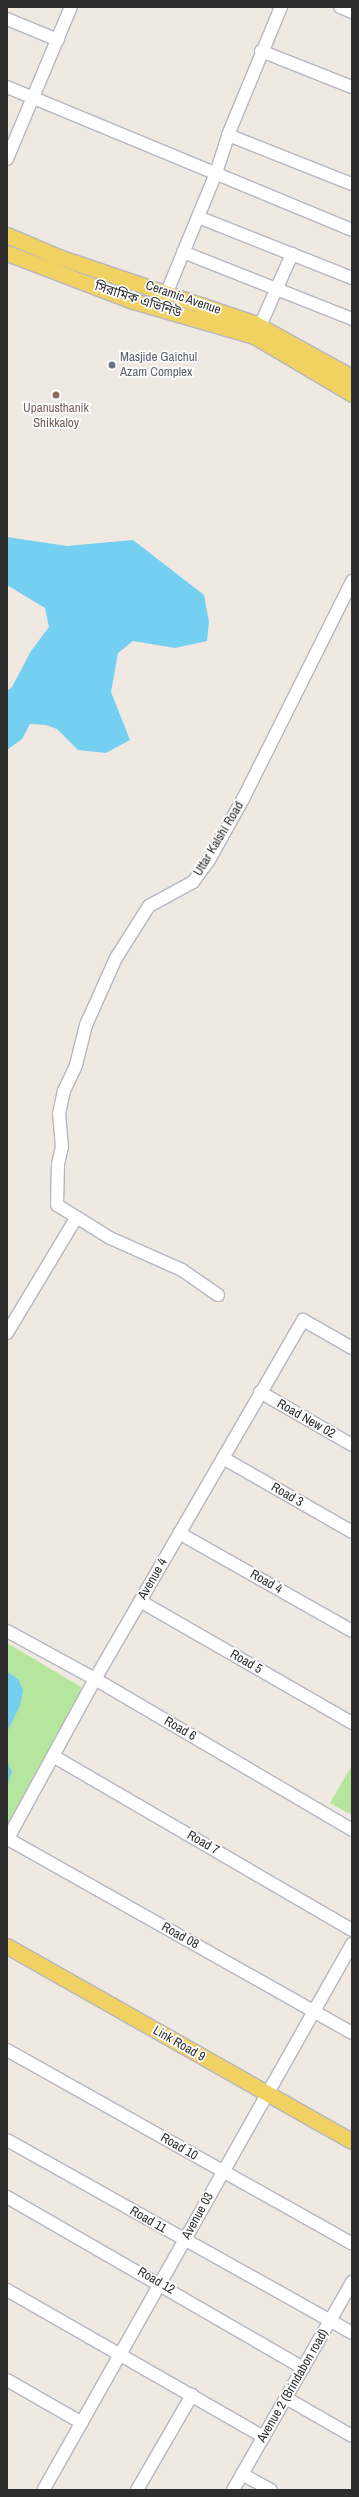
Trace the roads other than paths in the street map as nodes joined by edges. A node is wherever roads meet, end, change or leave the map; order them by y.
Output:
1 (71, 7) edge
2 (281, 7) edge
3 (340, 7) edge
4 (352, 12) edge
5 (7, 19) edge
6 (58, 40) junction
7 (261, 51) junction
8 (7, 87) edge
9 (352, 87) edge
10 (33, 98) junction
11 (228, 135) junction
12 (7, 159) edge
13 (216, 173) junction
14 (352, 184) edge
15 (198, 216) junction
16 (352, 230) edge
17 (7, 235) edge
18 (183, 252) junction
19 (7, 253) edge
20 (292, 254) junction
21 (352, 278) edge
22 (276, 288) junction
23 (167, 292) junction
24 (352, 319) edge
25 (260, 326) junction
26 (352, 377) edge
27 (352, 394) edge
28 (352, 581) edge
29 (76, 1218) junction
30 (218, 1295) dead end
31 (7, 1333) edge
32 (352, 1348) edge
33 (260, 1392) junction
34 (352, 1445) edge
35 (222, 1458) junction
36 (352, 1532) edge
37 (179, 1533) junction
38 (140, 1600) junction
39 (7, 1631) edge
40 (352, 1632) edge
41 (95, 1679) junction
42 (352, 1723) edge
43 (53, 1756) junction
44 (352, 1830) edge
45 (7, 1840) edge
46 (352, 1930) edge
47 (352, 1944) edge
48 (7, 1946) edge
49 (314, 2011) junction
50 (352, 2033) edge
51 (7, 2050) edge
52 (267, 2093) junction
53 (7, 2140) edge
54 (352, 2141) edge
55 (222, 2172) junction
56 (7, 2197) edge
57 (184, 2241) junction
58 (352, 2244) edge
59 (352, 2282) edge
60 (160, 2284) junction
61 (7, 2290) edge
62 (330, 2320) junction
63 (352, 2333) edge
64 (120, 2355) junction
65 (303, 2368) junction
66 (7, 2380) edge
67 (192, 2395) junction
68 (286, 2398) junction
69 (82, 2423) junction
70 (352, 2436) edge
71 (264, 2437) junction
72 (242, 2474) junction
73 (44, 2488) dead end
74 (136, 2490) edge
75 (233, 2490) edge
76 (271, 2490) edge

1 - 6 street
2 - 7 street
3 - 4 street
5 - 6 street
6 - 10 street
7 - 9 street
7 - 11 street
8 - 10 street
10 - 12 street
10 - 13 street
11 - 13 street
11 - 14 street
13 - 15 street
13 - 16 street
15 - 18 street
15 - 20 street
17 - 23 main road, Ceramic Avenue
18 - 22 street
18 - 23 street
19 - 27 main road, সিরামিক এভিনিউ
20 - 21 street
20 - 22 street
22 - 24 street
22 - 25 street
23 - 25 main road, Ceramic Avenue
25 - 26 main road, Ceramic Avenue
28 - 29 street, Uttar Kalshi Road
29 - 30 street
29 - 31 street
32 - 33 street, Avenue 4
33 - 34 street, Road New 02
33 - 35 street, Avenue 4
35 - 36 street, Road 3
35 - 37 street, Avenue 4
37 - 38 street, Avenue 4
37 - 40 street, Road 4
38 - 41 street, Avenue 4
38 - 42 street, Road 5
39 - 41 street, Road 6
41 - 43 street, Avenue 4
41 - 44 street, Road 6
43 - 45 street, Avenue 4
43 - 46 street, Road 7
45 - 49 street, Road 08
47 - 49 street, Avenue 03
48 - 52 main road, Link Road 9
49 - 50 street, Road 08
49 - 52 street, Avenue 03
51 - 55 street, Road 10
52 - 54 main road, Link Road 9
52 - 55 street, Avenue 03
53 - 57 street, Road 11
55 - 57 street, Avenue 03
55 - 58 street, Road 10
56 - 60 street, Road 12
57 - 60 street, Avenue 03
57 - 62 street, Road 11
59 - 62 street, Avenue 2 (Brindabon road)
60 - 64 street, Avenue 03
60 - 65 street, Road 12
61 - 64 street
62 - 63 street, Road 11
62 - 65 street, Avenue 2 (Brindabon road)
64 - 67 street
64 - 69 street, Avenue 03
65 - 68 street, Avenue 2 (Brindabon road)
66 - 69 street
67 - 71 street
67 - 74 street
68 - 70 street
68 - 71 street, Avenue 2 (Brindabon road)
69 - 73 street, Avenue 03
71 - 72 street, Avenue 2 (Brindabon road)
72 - 75 street, Avenue 2 (Brindabon road)
72 - 76 street

